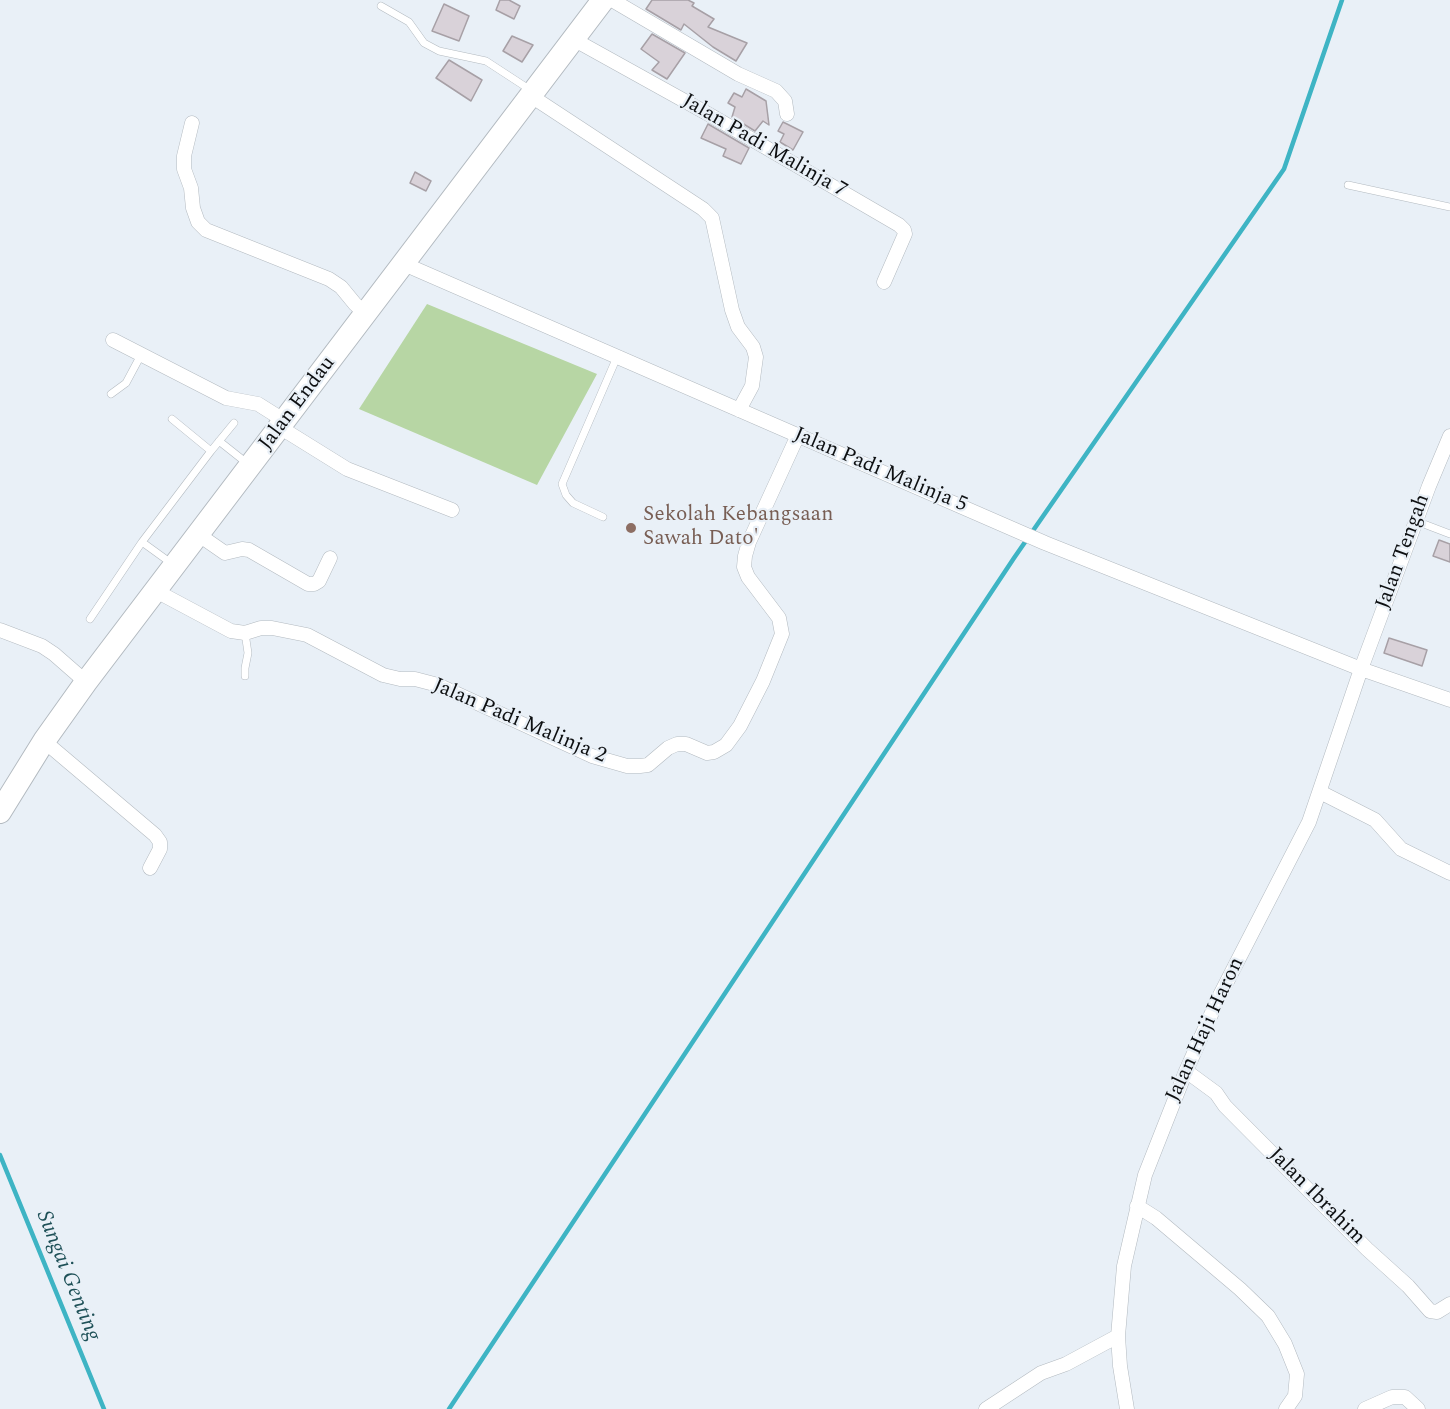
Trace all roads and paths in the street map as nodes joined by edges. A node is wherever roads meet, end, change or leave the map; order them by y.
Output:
1 (603, 0) edge
2 (612, 0) edge
3 (381, 6) dead end
4 (573, 39) junction
5 (533, 94) junction
6 (787, 114) dead end
7 (192, 123) dead end
8 (1348, 185) dead end
9 (1450, 207) edge
10 (404, 264) junction
11 (884, 282) dead end
12 (366, 314) junction
13 (114, 340) dead end
14 (141, 355) junction
15 (617, 357) junction
16 (111, 394) dead end
17 (739, 410) junction
18 (172, 419) dead end
19 (234, 423) dead end
20 (283, 424) junction
21 (798, 435) junction
22 (219, 441) junction
23 (1448, 444) edge
24 (211, 451) junction
25 (251, 466) junction
26 (452, 510) dead end
27 (603, 517) dead end
28 (1416, 521) junction
29 (1450, 534) edge
30 (199, 535) junction
31 (142, 542) junction
32 (330, 558) dead end
33 (175, 566) junction
34 (156, 591) junction
35 (90, 619) dead end
36 (0, 630) edge
37 (245, 633) junction
38 (1361, 669) junction
39 (245, 676) dead end
40 (86, 682) junction
41 (1450, 700) edge
42 (44, 741) junction
43 (1320, 792) junction
44 (0, 812) edge
45 (150, 868) dead end
46 (1450, 873) edge
47 (1186, 1071) junction
48 (1137, 1206) junction
49 (1450, 1304) edge
50 (1118, 1336) junction
51 (986, 1409) edge
52 (1127, 1409) edge
53 (1286, 1409) edge
54 (1365, 1409) edge
55 (1418, 1409) edge

1 - 4 highway, Jalan Endau
2 - 6 street
3 - 5 lane
4 - 5 highway, Jalan Endau
4 - 11 street, Jalan Padi Malinja 7
5 - 10 highway, Jalan Endau
5 - 17 street
7 - 12 street
8 - 9 lane
10 - 12 highway, Jalan Endau
10 - 15 street, Jalan Padi Malinja 5
12 - 20 highway, Jalan Endau
13 - 14 street
14 - 16 lane
14 - 20 street
15 - 17 street, Jalan Padi Malinja 5
15 - 27 lane
17 - 21 street, Jalan Padi Malinja 5
18 - 24 lane
19 - 22 lane
20 - 25 highway, Jalan Endau
20 - 26 street
21 - 37 street, Jalan Padi Malinja 2
21 - 38 street, Jalan Padi Malinja 5
22 - 24 lane
22 - 25 lane
23 - 28 street, Jalan Tengah
24 - 31 lane
25 - 30 highway, Jalan Endau
28 - 29 lane
28 - 38 street, Jalan Tengah
30 - 32 street
30 - 33 highway, Jalan Endau
31 - 33 lane
31 - 35 lane
33 - 34 highway, Jalan Endau
34 - 37 street, Jalan Padi Malinja 2
34 - 40 highway, Jalan Endau
36 - 40 street
37 - 39 lane
38 - 41 street, Jalan Padi Malinja 5
38 - 43 street, Jalan Haji Haron
40 - 42 highway, Jalan Endau
42 - 44 highway, Jalan Endau
42 - 45 street
43 - 46 street
43 - 47 street, Jalan Haji Haron
47 - 48 street, Jalan Haji Haron
47 - 49 street, Jalan Ibrahim
48 - 50 street, Jalan Haji Haron
48 - 53 street
50 - 51 street
50 - 52 street, Jalan Haji Haron
54 - 55 street

